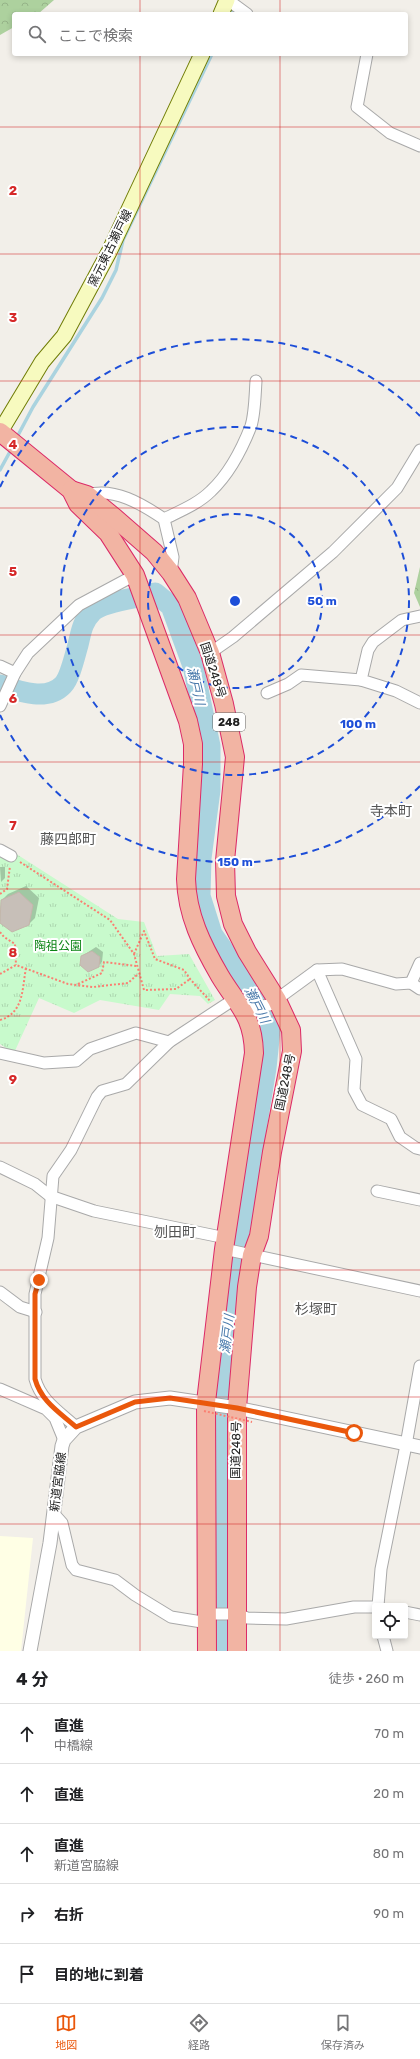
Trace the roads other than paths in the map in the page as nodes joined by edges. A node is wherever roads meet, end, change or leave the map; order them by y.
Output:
1 (228, 0) edge
2 (222, 12) edge
3 (244, 12) edge
4 (201, 56) edge
5 (367, 56) edge
6 (420, 146) edge
7 (256, 381) dead end
8 (7, 437) edge
9 (420, 450) edge
10 (79, 493) junction
11 (164, 519) junction
12 (170, 572) junction
13 (137, 579) junction
14 (420, 616) edge
15 (210, 653) junction
16 (0, 666) edge
17 (14, 676) junction
18 (362, 680) junction
19 (267, 693) dead end
20 (1, 703) edge
21 (420, 704) edge
22 (0, 850) edge
23 (11, 856) road end
24 (420, 963) edge
25 (317, 970) junction
26 (416, 986) edge
27 (273, 1002) junction
28 (242, 1005) junction
29 (169, 1042) junction
30 (0, 1053) edge
31 (420, 1149) edge
32 (0, 1167) edge
33 (377, 1191) dead end
34 (50, 1196) junction
35 (420, 1200) edge
36 (226, 1245) junction
37 (249, 1254) junction
38 (420, 1291) edge
39 (0, 1292) edge
40 (36, 1312) junction
41 (420, 1366) edge
42 (0, 1389) edge
43 (207, 1405) junction
44 (234, 1407) junction
45 (76, 1427) junction
46 (64, 1440) junction
47 (406, 1445) junction
48 (420, 1447) edge
49 (54, 1514) junction
50 (377, 1603) edge
51 (372, 1607) edge
52 (408, 1613) edge
53 (235, 1614) junction
54 (420, 1615) edge
55 (209, 1617) junction
56 (385, 1639) edge
57 (30, 1651) edge
58 (207, 1651) edge
59 (237, 1651) edge
60 (387, 1651) edge

1 - 2 main road
1 - 3 street
4 - 8 main road, 窯元東古瀬戸線
5 - 6 street
7 - 11 street
8 - 10 highway, 国道248号 / 248
9 - 15 street
10 - 11 street
10 - 12 highway, 国道248号 / 248
10 - 13 highway, 国道248号 / 248
11 - 12 street
12 - 15 highway, 国道248号 / 248
13 - 17 street
13 - 28 highway, 国道248号 / 248
14 - 18 street
15 - 27 highway, 国道248号 / 248
16 - 17 street
17 - 20 street
18 - 19 street
18 - 21 street
22 - 23 street
24 - 26 street
25 - 26 street
25 - 27 street
25 - 31 street
27 - 28 street
27 - 37 highway, 国道248号 / 248
28 - 29 street
28 - 36 highway, 国道248号 / 248
29 - 30 street
29 - 34 street
32 - 34 street
33 - 35 street
34 - 36 street
34 - 40 street
36 - 37 street
36 - 43 highway, 国道248号 / 248
37 - 38 street
37 - 44 highway, 国道248号 / 248
39 - 40 street
40 - 45 street
41 - 47 street
42 - 46 street
43 - 44 street, 新道宮脇線
43 - 45 street, 新道宮脇線
43 - 55 highway, 国道248号 / 248
44 - 47 street, 新道宮脇線
44 - 53 highway, 国道248号 / 248
45 - 46 street, 新道宮脇線
46 - 49 street, 新道宮脇線
47 - 48 street, 新道宮脇線
47 - 50 street
49 - 55 street
49 - 57 street, 新道宮脇線
51 - 53 street
52 - 54 street
53 - 55 street
53 - 59 highway, 国道248号 / 248
55 - 58 highway, 国道248号 / 248
56 - 60 street

